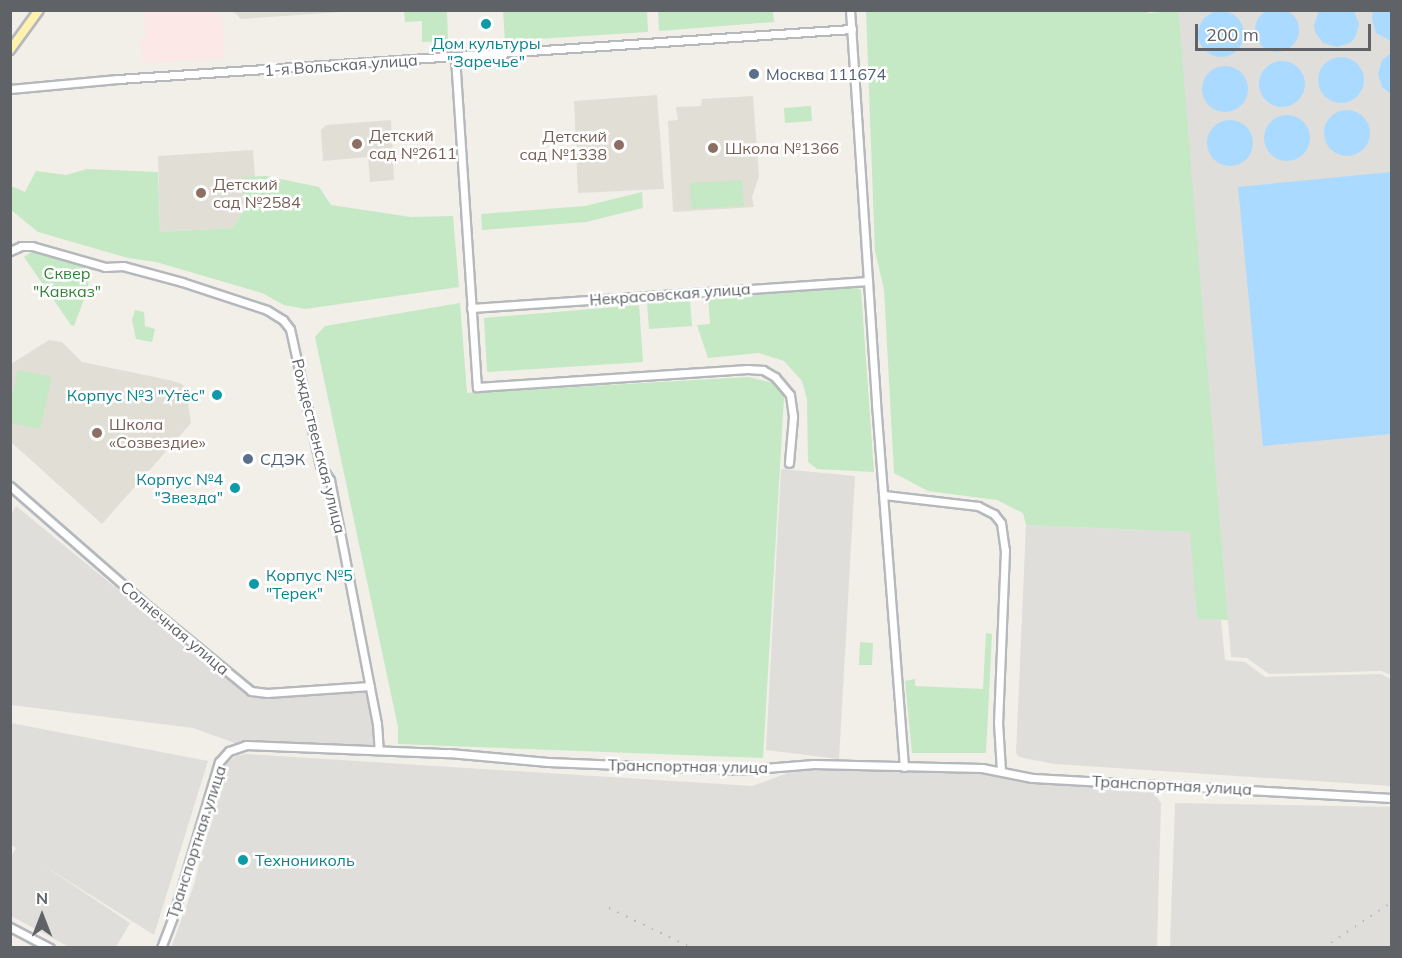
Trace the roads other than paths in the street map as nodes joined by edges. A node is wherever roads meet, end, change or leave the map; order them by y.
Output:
1 (39, 10) edge
2 (850, 10) edge
3 (852, 29) junction
4 (10, 50) edge
5 (455, 57) junction
6 (10, 89) edge
7 (10, 251) edge
8 (868, 281) junction
9 (471, 308) junction
10 (789, 463) dead end
11 (10, 486) edge
12 (884, 495) junction
13 (370, 686) junction
14 (378, 750) junction
15 (904, 767) junction
16 (1001, 771) junction
17 (1392, 798) edge
18 (10, 927) edge
19 (50, 948) edge
20 (161, 948) edge

1 - 4 main road
2 - 3 street
3 - 5 street, 1-я Вольская улица
3 - 8 street
5 - 6 street, 1-я Вольская улица
5 - 9 street
7 - 13 street, Рождественская улица
8 - 9 street, Некрасовская улица
8 - 12 street
9 - 10 street
11 - 13 street, Солнечная улица
12 - 15 street
12 - 16 street
13 - 14 street, Рождественская улица
14 - 15 street, Транспортная улица
14 - 20 street, Транспортная улица
15 - 16 street, Транспортная улица
16 - 17 street, Транспортная улица
18 - 19 street

